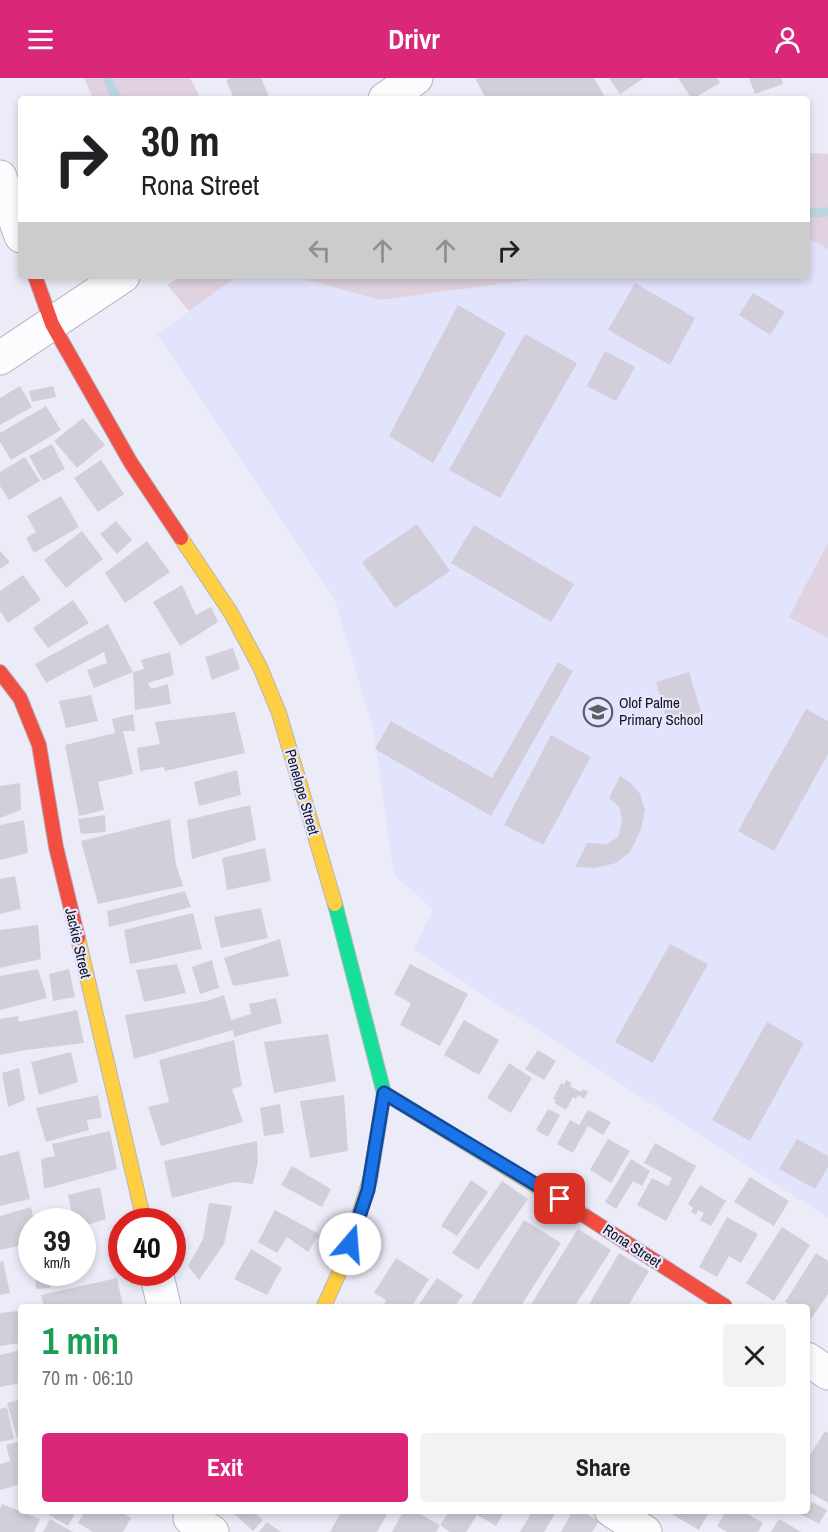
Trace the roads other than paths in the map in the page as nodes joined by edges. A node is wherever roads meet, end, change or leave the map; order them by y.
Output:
1 (416, 78) edge
2 (390, 96) edge
3 (0, 177) edge
4 (18, 228) edge
5 (36, 279) edge
6 (119, 279) edge
7 (52, 324) junction
8 (0, 358) edge
9 (0, 672) edge
10 (384, 1093) junction
11 (141, 1208) edge
12 (159, 1286) edge
13 (164, 1304) edge
14 (325, 1304) edge
15 (722, 1304) edge
16 (810, 1361) edge
17 (828, 1373) edge
18 (617, 1514) edge
19 (645, 1532) edge

1 - 2 street
3 - 4 street
5 - 7 street, Penelope Street
6 - 7 street
7 - 8 street
7 - 10 street, Penelope Street
9 - 11 street, Jackie Street
10 - 14 street, Penelope Street
10 - 15 street, Rona Street
12 - 13 street
16 - 17 street
18 - 19 street

